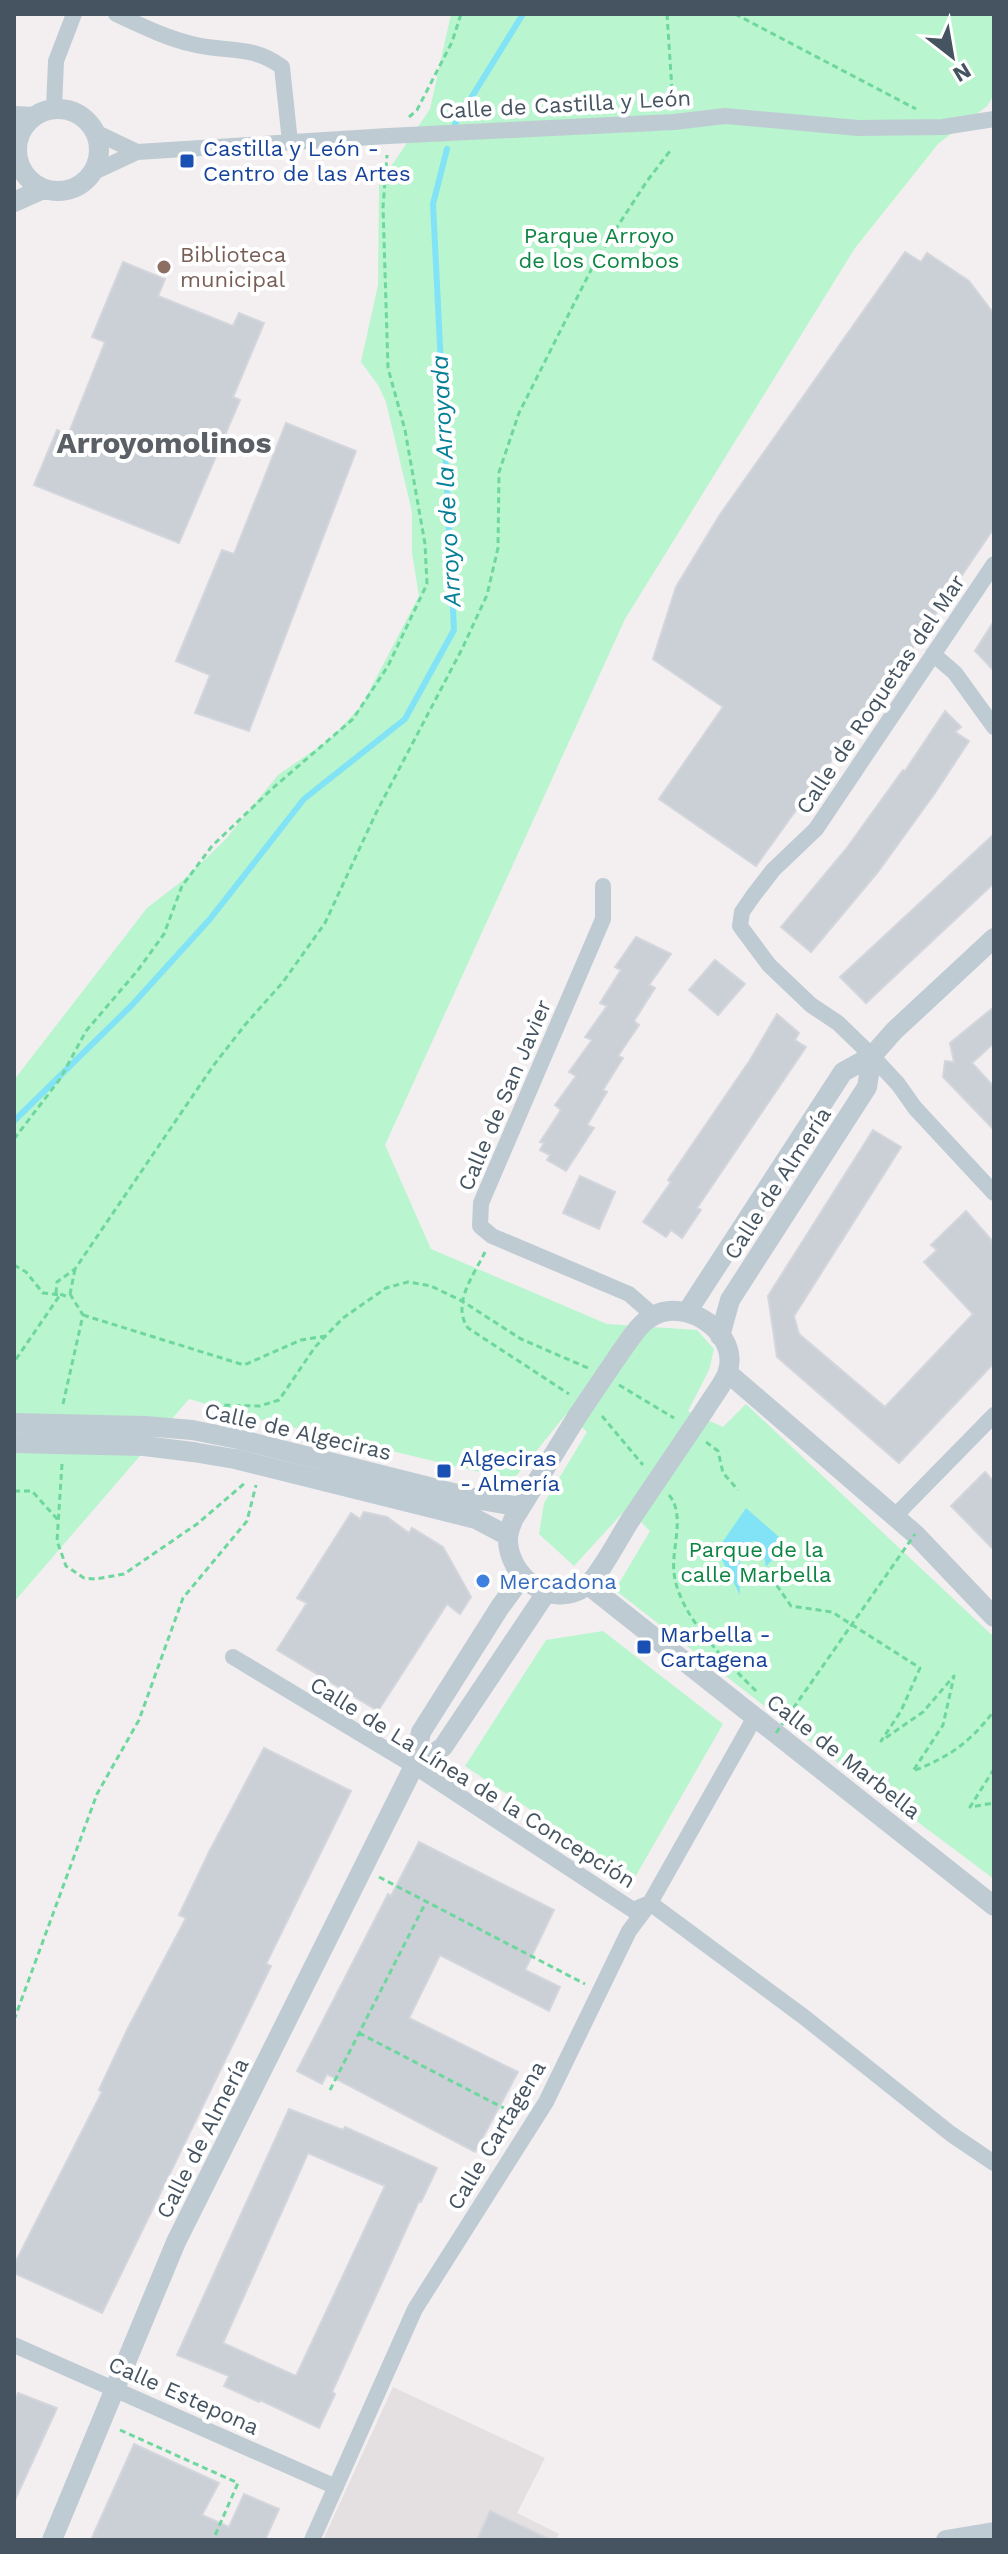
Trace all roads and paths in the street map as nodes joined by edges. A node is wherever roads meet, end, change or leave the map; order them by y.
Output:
1 (74, 14) edge
2 (116, 14) edge
3 (461, 14) edge
4 (667, 14) edge
5 (735, 14) edge
6 (672, 90) dead end
7 (34, 112) edge
8 (994, 119) edge
9 (943, 127) junction
10 (95, 132) junction
11 (388, 136) junction
12 (290, 142) junction
13 (670, 151) dead end
14 (15, 152) edge
15 (137, 152) junction
16 (94, 172) junction
17 (43, 189) junction
18 (14, 202) edge
19 (994, 564) edge
20 (933, 654) junction
21 (994, 727) edge
22 (603, 886) dead end
23 (994, 938) edge
24 (872, 1056) junction
25 (14, 1139) edge
26 (994, 1193) edge
27 (14, 1265) edge
28 (75, 1269) junction
29 (70, 1294) junction
30 (60, 1295) junction
31 (462, 1301) dead end
32 (687, 1312) junction
33 (83, 1315) junction
34 (653, 1315) junction
35 (326, 1336) junction
36 (720, 1336) junction
37 (14, 1362) edge
38 (728, 1373) junction
39 (206, 1413) dead end
40 (994, 1415) edge
41 (63, 1418) dead end
42 (14, 1423) edge
43 (14, 1443) edge
44 (62, 1461) dead end
45 (261, 1466) junction
46 (14, 1491) edge
47 (520, 1507) junction
48 (895, 1516) junction
49 (58, 1520) junction
50 (915, 1534) junction
51 (508, 1536) junction
52 (522, 1577) junction
53 (771, 1577) dead end
54 (588, 1585) junction
55 (546, 1593) junction
56 (994, 1617) edge
57 (233, 1657) dead end
58 (994, 1711) edge
59 (755, 1717) junction
60 (776, 1733) junction
61 (414, 1766) junction
62 (994, 1769) edge
63 (994, 1803) edge
64 (363, 1869) junction
65 (426, 1902) junction
66 (650, 1903) junction
67 (994, 1906) edge
68 (599, 1992) junction
69 (14, 2020) edge
70 (359, 2033) junction
71 (330, 2090) dead end
72 (532, 2123) junction
73 (994, 2163) edge
74 (14, 2345) edge
75 (115, 2389) junction
76 (102, 2421) junction
77 (336, 2487) junction
78 (994, 2532) edge
79 (52, 2540) edge
80 (213, 2540) edge
81 (312, 2540) edge
82 (946, 2540) edge

1 - 7 street
2 - 12 street
3 - 11 path
4 - 6 path
5 - 9 path
7 - 10 street
7 - 14 street
8 - 9 street, Calle de Castilla y León
9 - 11 street, Calle de Castilla y León
10 - 15 street, Calle de Castilla y León
10 - 16 street
11 - 12 street, Calle de Castilla y León
11 - 25 path
12 - 15 street, Calle de Castilla y León
13 - 28 path
14 - 17 street
15 - 16 street, Calle de Castilla y León
16 - 17 street
17 - 18 street
19 - 20 street, Calle de Roquetas del Mar
20 - 21 street
20 - 24 street, Calle de Roquetas del Mar
22 - 34 street, Calle de San Javier
23 - 24 street, Calle de Almería
24 - 26 street, Calle de Roquetas del Mar
24 - 32 street, Calle de Almería
24 - 36 street, Calle de Almería
27 - 30 path
28 - 29 path
28 - 30 path
29 - 30 path
29 - 33 path
30 - 37 path
31 - 35 path
32 - 34 street
32 - 36 street
33 - 35 path
33 - 41 path
34 - 47 street, bridge
35 - 39 path
36 - 38 street
38 - 48 street
38 - 54 street, bridge
40 - 48 street
42 - 47 street, Calle de Algeciras, bridge
43 - 45 street, Calle de Algeciras, bridge
44 - 49 path
45 - 49 path
45 - 51 street, Calle de Algeciras
45 - 69 path
46 - 49 path
47 - 51 street
48 - 50 street
50 - 56 street
50 - 60 path, bridge
51 - 52 street
52 - 55 street
52 - 61 street, Calle de Almería
53 - 58 path
54 - 55 street
54 - 59 street, Calle de Marbella
55 - 61 street, Calle de Almería
57 - 61 street, Calle de La Línea de la Concepción
59 - 60 street, Calle de Marbella
59 - 66 street, Calle Cartagena
60 - 67 street, Calle de Marbella
61 - 64 street, Calle de Almería
61 - 66 street, Calle de La Línea de la Concepción
62 - 63 path
64 - 65 path
64 - 75 street, Calle de Almería
65 - 68 path
65 - 70 path
66 - 68 street, Calle Cartagena
66 - 73 street, Calle de La Línea de la Concepción
68 - 72 street, Calle Cartagena
70 - 71 path
70 - 72 path
72 - 77 street, Calle Cartagena
74 - 75 street, Calle Estepona
75 - 76 street, Calle de Almería
75 - 77 street, Calle Estepona
76 - 79 street, Calle de Almería
76 - 80 path
77 - 81 street, Calle Cartagena
78 - 82 street

